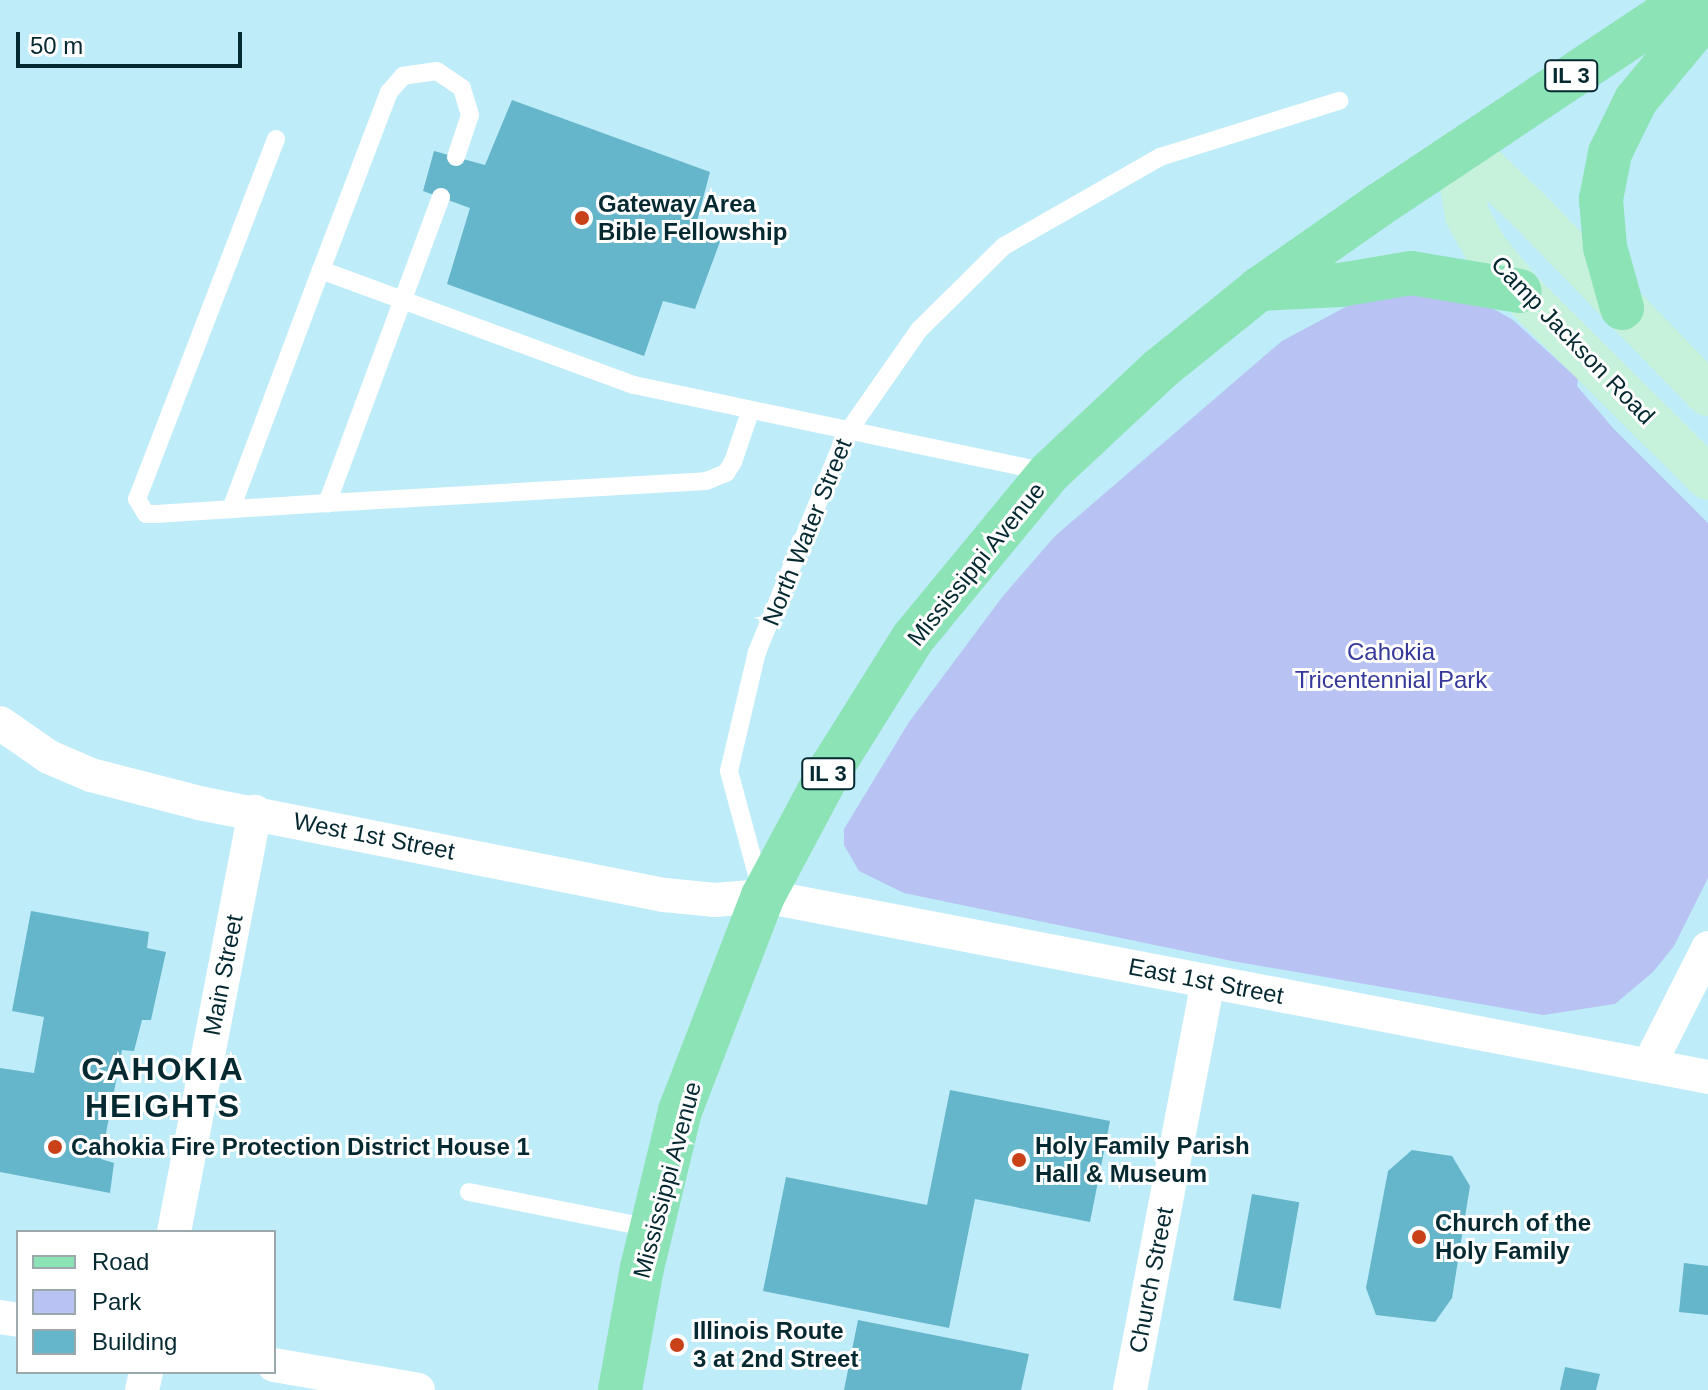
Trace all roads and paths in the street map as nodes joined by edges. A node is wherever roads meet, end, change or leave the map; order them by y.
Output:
1 (1686, 0) edge
2 (1708, 13) edge
3 (1339, 101) dead end
4 (276, 139) dead end
5 (1457, 153) junction
6 (456, 157) dead end
7 (441, 197) dead end
8 (321, 270) junction
9 (1259, 289) junction
10 (1520, 291) junction
11 (403, 300) junction
12 (1622, 308) junction
13 (1708, 394) edge
14 (750, 412) junction
15 (849, 430) junction
16 (1049, 473) junction
17 (1708, 478) edge
18 (327, 503) junction
19 (231, 509) junction
20 (1, 722) edge
21 (255, 812) junction
22 (763, 896) junction
23 (1708, 948) edge
24 (1208, 981) junction
25 (1649, 1065) junction
26 (1708, 1077) edge
27 (469, 1192) dead end
28 (651, 1228) junction
29 (174, 1230) edge
30 (276, 1365) edge
31 (418, 1390) edge
32 (620, 1390) edge
33 (1130, 1390) edge

1 - 5 main road, Mississippi Avenue / IL 3
2 - 12 main road
3 - 15 lane, North Water Street
4 - 19 lane
5 - 9 main road, Mississippi Avenue / IL 3
5 - 10 main road, Camp Jackson Road
5 - 12 main road
6 - 8 lane
7 - 11 lane
8 - 11 lane
8 - 19 lane
9 - 10 main road
9 - 16 main road, Mississippi Avenue / IL 3
10 - 17 main road, Camp Jackson Road
11 - 14 lane
11 - 18 lane
12 - 13 main road
14 - 15 lane
14 - 18 lane
15 - 16 lane
15 - 22 lane, North Water Street
16 - 22 main road, Mississippi Avenue / IL 3
18 - 19 lane
20 - 21 street, West 1st Street
21 - 22 street, West 1st Street
21 - 29 street, Main Street
22 - 24 street, East 1st Street
22 - 28 main road, Mississippi Avenue / IL 3
23 - 25 street
24 - 25 street, East 1st Street
24 - 33 street, Church Street
25 - 26 street, East 1st Street
27 - 28 lane
28 - 32 main road, Mississippi Avenue / IL 3
30 - 31 street

